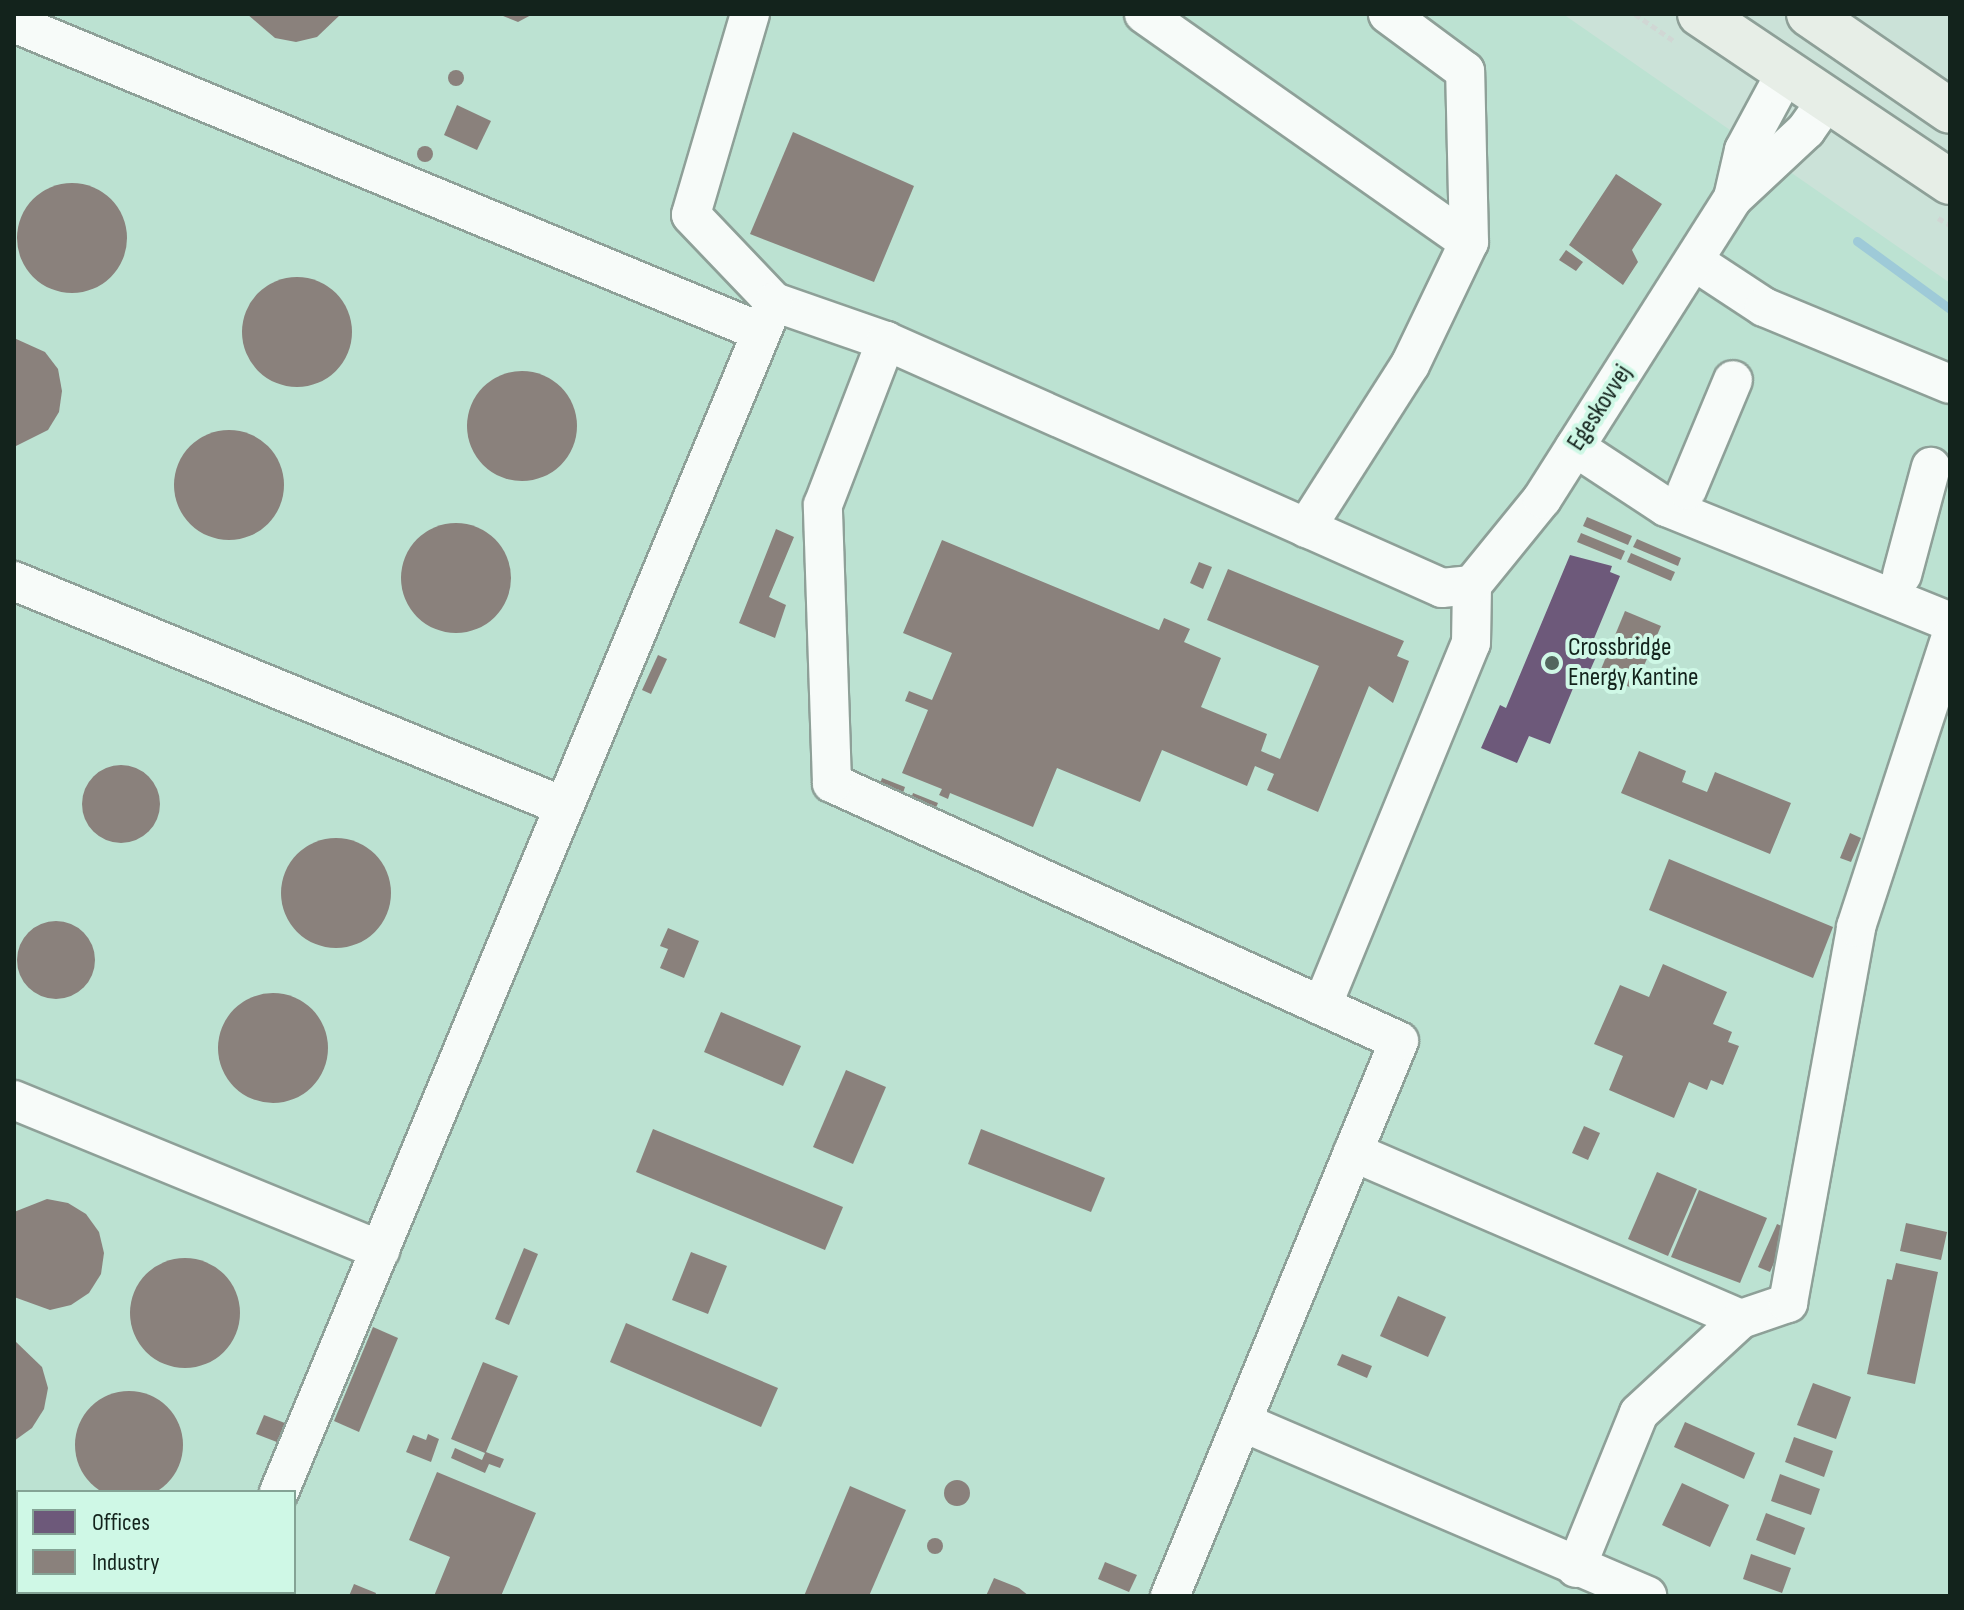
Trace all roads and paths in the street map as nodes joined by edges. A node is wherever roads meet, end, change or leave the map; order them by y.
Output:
1 (750, 14) edge
2 (1144, 14) edge
3 (1388, 14) edge
4 (1700, 14) edge
5 (1809, 14) edge
6 (14, 23) edge
7 (1786, 72) junction
8 (1827, 100) junction
9 (1950, 111) edge
10 (1950, 182) edge
11 (1733, 198) junction
12 (1469, 242) junction
13 (1694, 261) junction
14 (767, 317) junction
15 (886, 341) junction
16 (1733, 380) dead end
17 (1950, 384) edge
18 (1575, 447) junction
19 (1931, 467) dead end
20 (1687, 490) dead end
21 (1306, 528) junction
22 (1902, 575) dead end
23 (14, 581) edge
24 (1457, 587) junction
25 (1950, 622) edge
26 (1950, 639) edge
27 (563, 806) junction
28 (1322, 1006) junction
29 (14, 1100) edge
30 (1353, 1152) junction
31 (380, 1250) junction
32 (1741, 1319) junction
33 (1242, 1422) junction
34 (280, 1490) edge
35 (1576, 1568) junction
36 (1170, 1596) edge
37 (1647, 1596) edge

1 - 14 lane
2 - 12 lane
3 - 12 lane
4 - 7 main road
5 - 9 main road
6 - 14 lane
7 - 8 main road
7 - 11 lane, Egeskovvej
8 - 10 main road
8 - 11 lane, Egeskovvej
11 - 13 lane, Egeskovvej
12 - 21 lane
13 - 17 lane
13 - 18 lane, Egeskovvej
14 - 15 lane
14 - 27 lane
15 - 21 lane
15 - 28 lane
16 - 20 lane
18 - 24 lane, Egeskovvej
18 - 25 lane
19 - 22 lane
21 - 24 lane
23 - 27 lane
24 - 28 lane
26 - 32 lane
27 - 31 lane
28 - 30 lane
29 - 31 lane
30 - 32 lane
30 - 33 lane
31 - 34 lane
32 - 35 lane
33 - 35 lane
33 - 36 lane
35 - 37 lane

